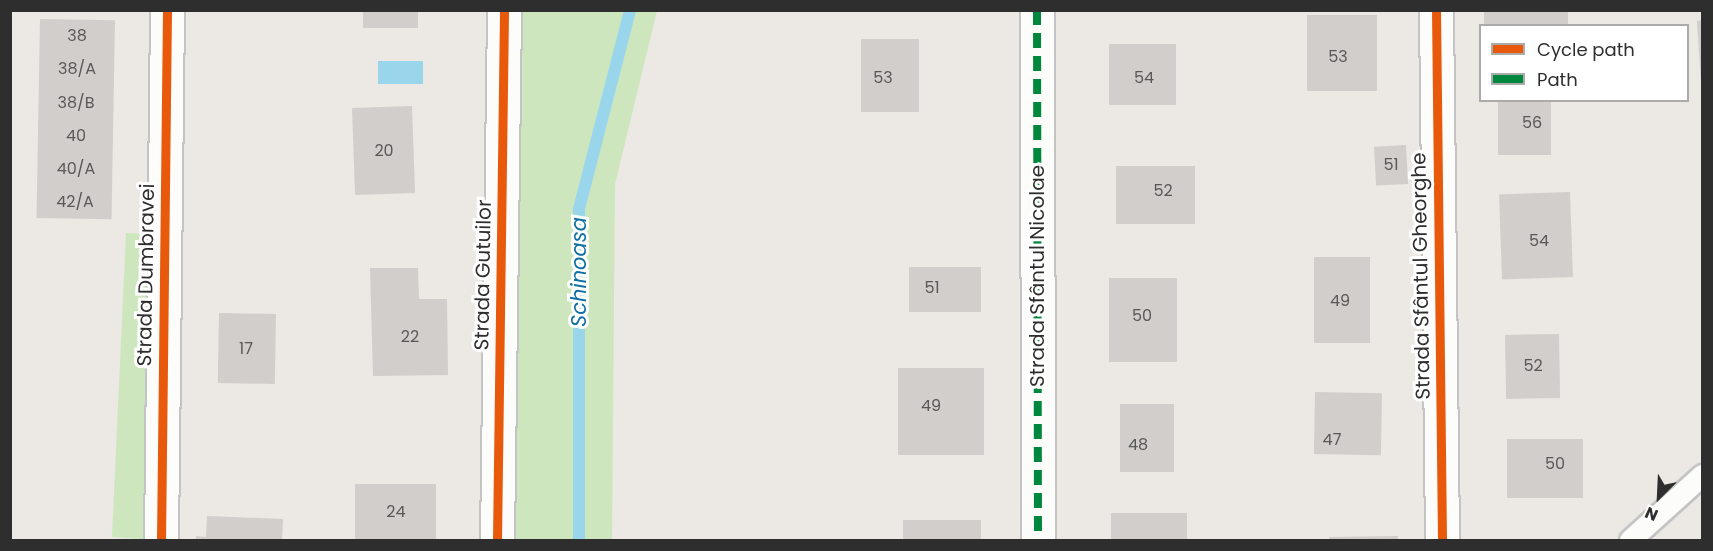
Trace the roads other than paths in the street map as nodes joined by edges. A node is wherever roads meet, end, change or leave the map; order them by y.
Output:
1 (167, 10) edge
2 (504, 10) edge
3 (1037, 10) edge
4 (1436, 10) edge
5 (1702, 475) edge
6 (161, 540) edge
7 (497, 540) edge
8 (1038, 540) edge
9 (1442, 540) edge
10 (1630, 540) edge

1 - 6 street, Strada Dumbravei
2 - 7 street, Strada Gutuilor
3 - 8 street, Strada Sfântul Nicolae
4 - 9 street, Strada Sfântul Gheorghe
5 - 10 lane

